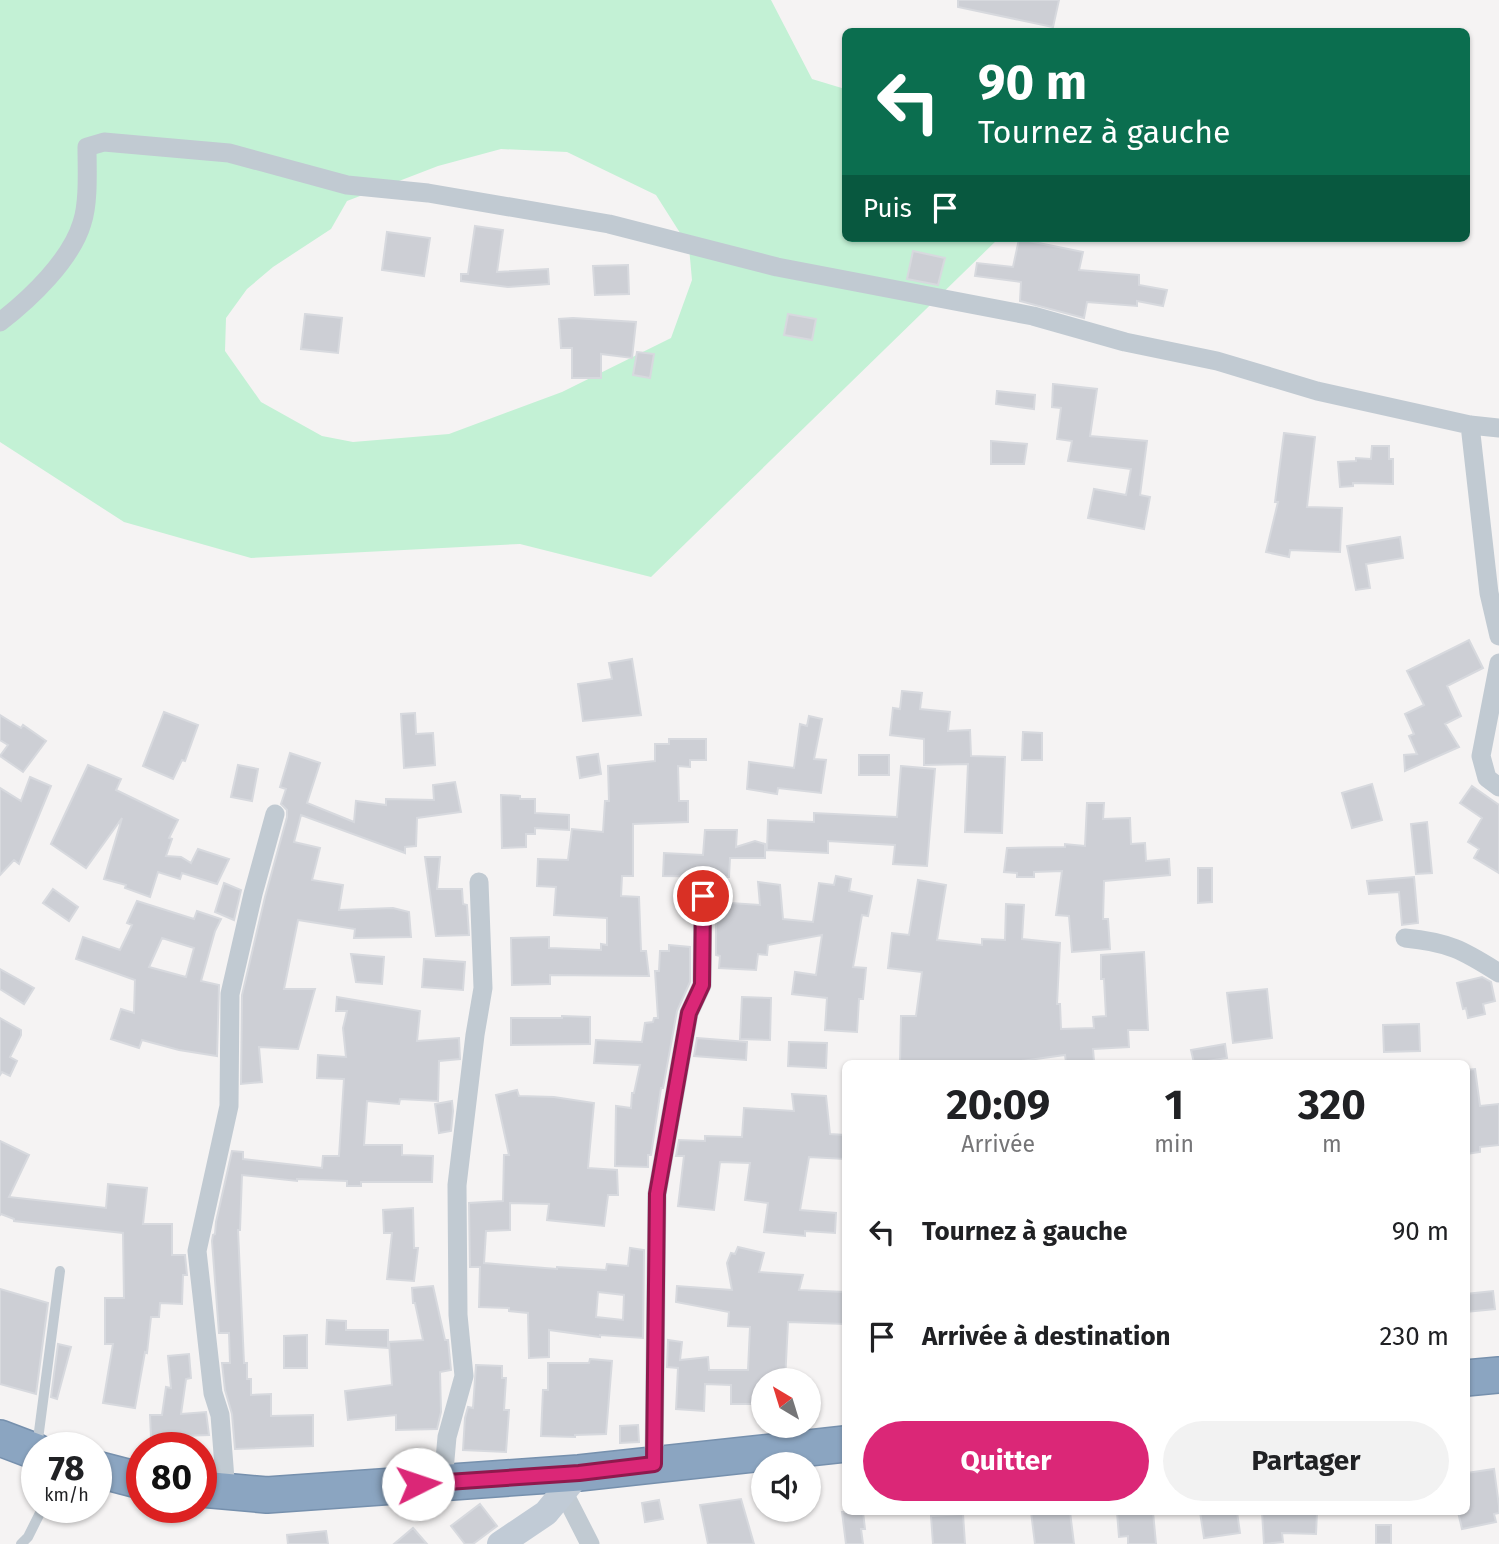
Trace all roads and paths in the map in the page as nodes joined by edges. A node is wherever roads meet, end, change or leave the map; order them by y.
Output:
1 (0, 322) edge
2 (1470, 425) junction
3 (1499, 428) edge
4 (1499, 636) edge
5 (1499, 663) edge
6 (1499, 787) edge
7 (275, 814) dead end
8 (480, 882) dead end
9 (703, 896) dead end
10 (1405, 938) dead end
11 (1499, 973) edge
12 (60, 1270) dead end
13 (1499, 1375) edge
14 (1470, 1378) edge
15 (39, 1432) edge
16 (0, 1438) edge
17 (842, 1444) edge
18 (21, 1445) edge
19 (217, 1448) edge
20 (654, 1464) junction
21 (443, 1482) junction
22 (571, 1483) junction
23 (217, 1491) edge
24 (35, 1523) edge
25 (21, 1544) edge
26 (500, 1544) edge
27 (590, 1544) edge

1 - 2 street
2 - 3 street
2 - 4 street
5 - 6 street
7 - 19 street
8 - 21 street
9 - 20 street
10 - 11 street
12 - 15 lane
13 - 14 highway
16 - 18 highway
17 - 20 highway
20 - 22 highway
21 - 22 highway
21 - 23 highway
22 - 26 street
22 - 27 street
24 - 25 lane

